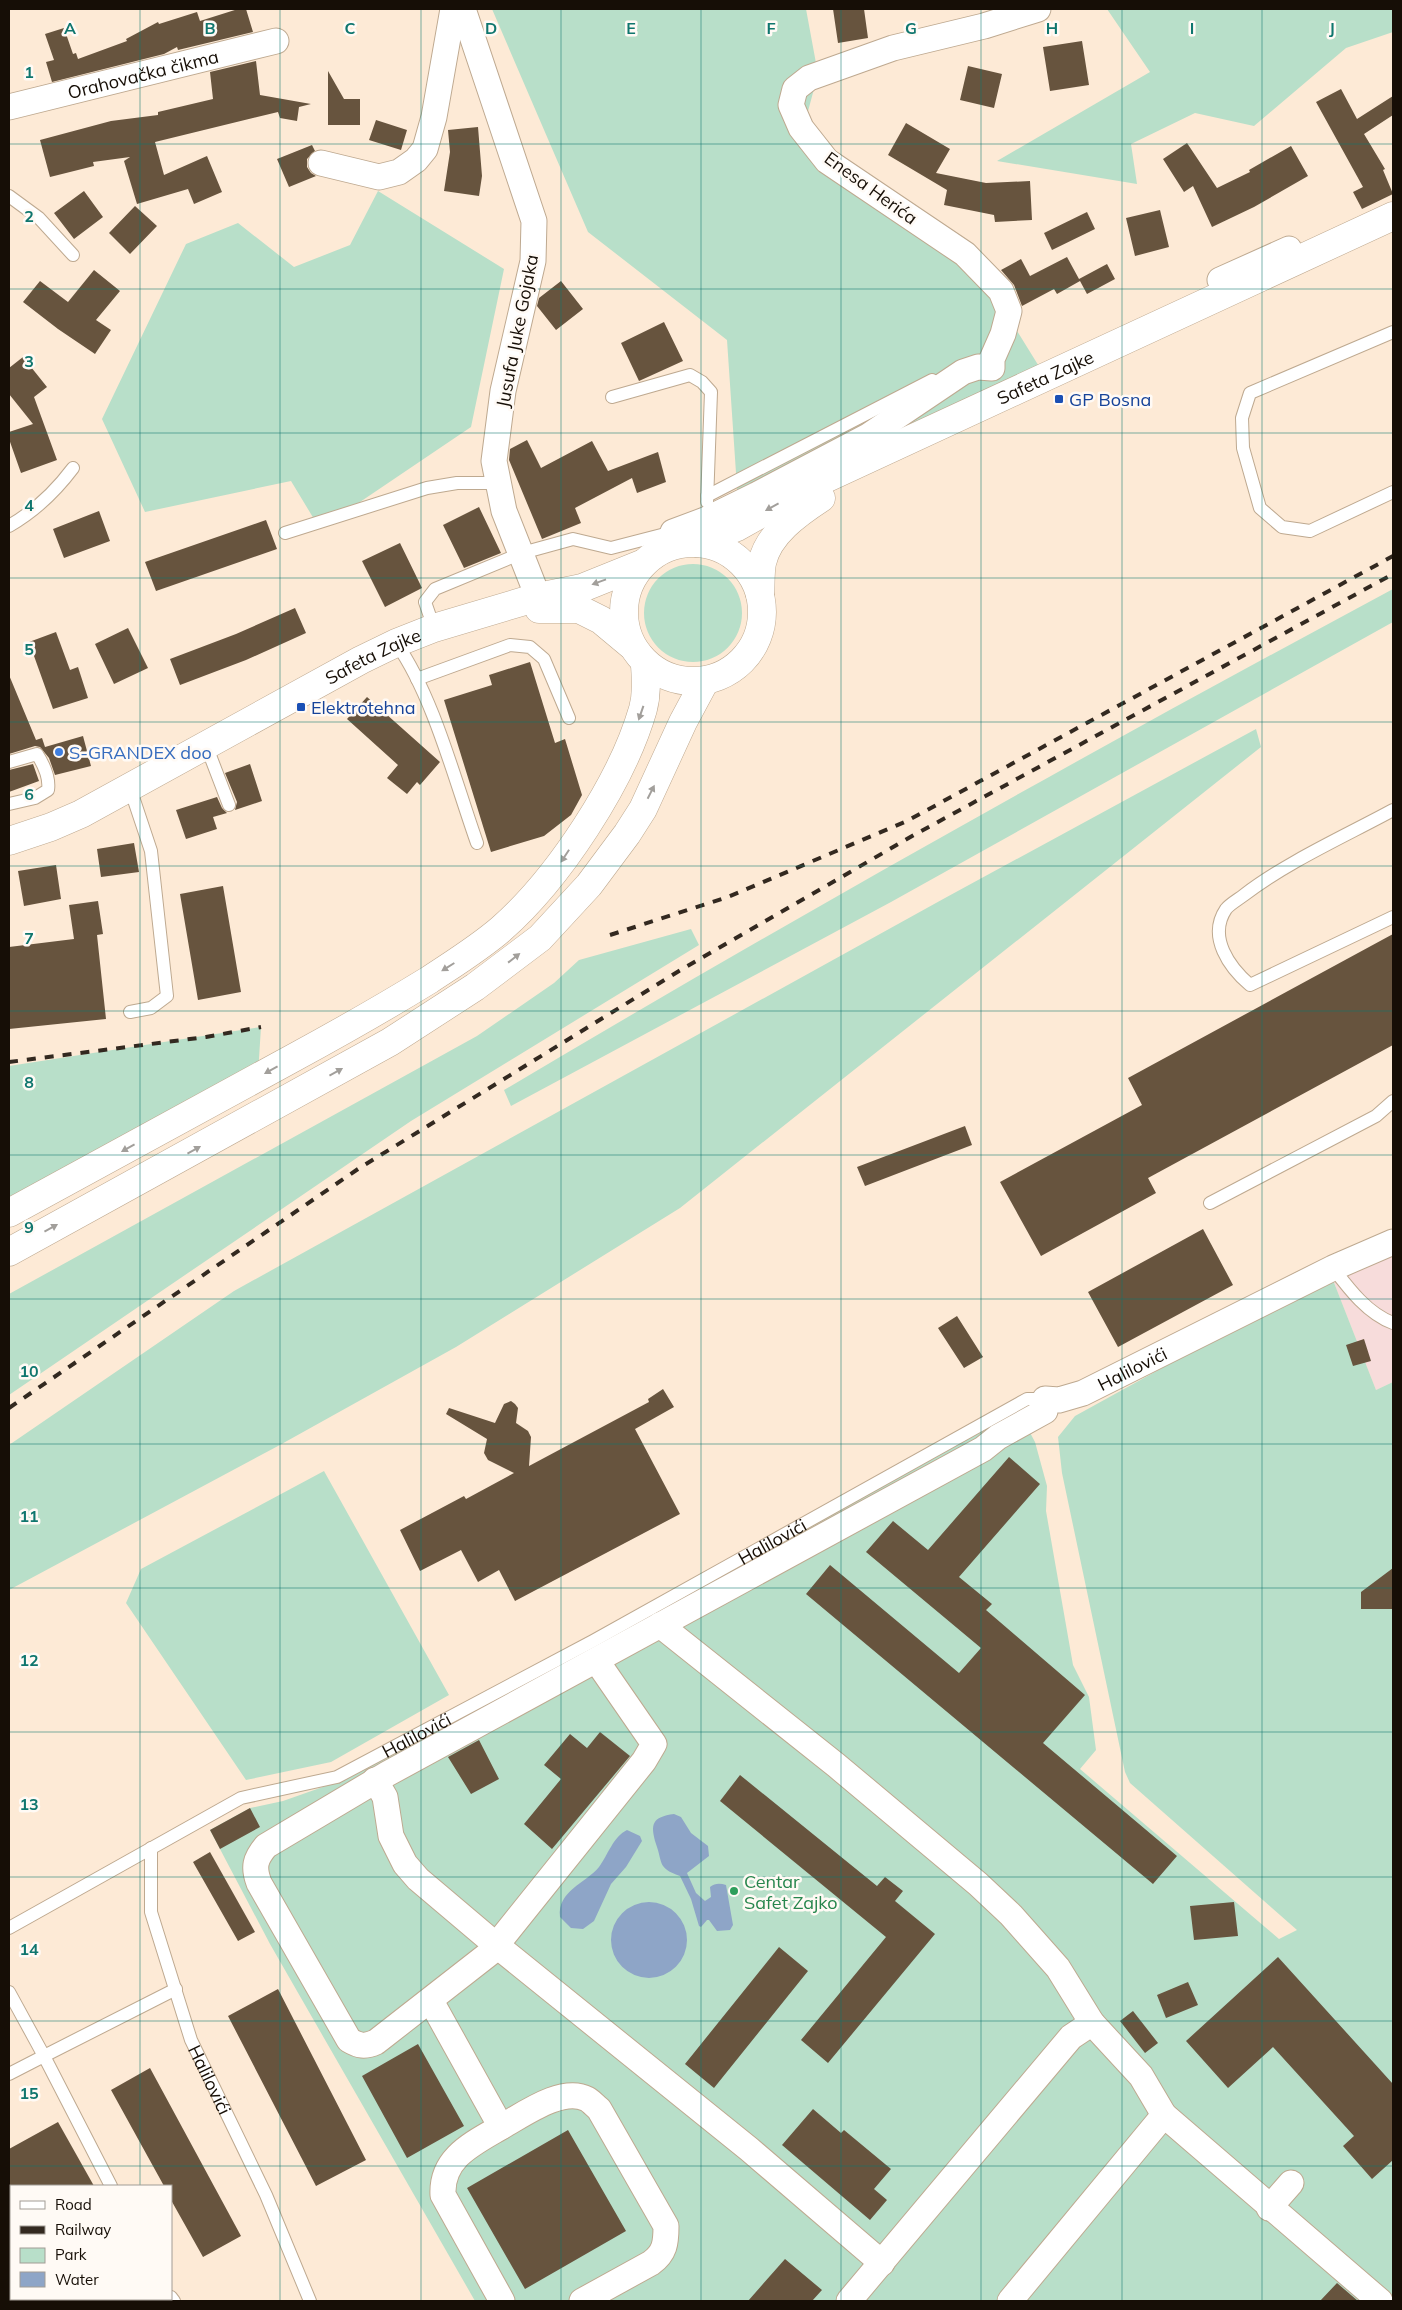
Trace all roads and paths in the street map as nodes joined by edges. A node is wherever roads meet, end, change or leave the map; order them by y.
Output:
1 (453, 9) edge
2 (463, 9) edge
3 (1038, 9) edge
4 (276, 41) dead end
5 (9, 107) edge
6 (321, 162) dead end
7 (9, 196) edge
8 (1393, 202) edge
9 (1393, 216) edge
10 (1393, 230) edge
11 (73, 255) dead end
12 (1220, 280) dead end
13 (1393, 332) edge
14 (998, 349) junction
15 (612, 397) dead end
16 (1002, 398) junction
17 (73, 468) dead end
18 (497, 483) junction
19 (1393, 492) edge
20 (704, 520) junction
21 (9, 526) edge
22 (285, 533) dead end
23 (670, 540) junction
24 (522, 553) junction
25 (644, 563) junction
26 (760, 594) junction
27 (538, 597) junction
28 (502, 609) junction
29 (434, 628) junction
30 (396, 643) junction
31 (638, 655) junction
32 (416, 679) junction
33 (705, 681) junction
34 (569, 718) dead end
35 (206, 745) junction
36 (9, 762) edge
37 (130, 788) junction
38 (9, 804) edge
39 (229, 805) dead end
40 (1393, 810) edge
41 (9, 841) edge
42 (477, 843) dead end
43 (1393, 917) edge
44 (130, 1012) dead end
45 (1393, 1101) edge
46 (1210, 1203) dead end
47 (9, 1214) edge
48 (1393, 1242) edge
49 (9, 1252) edge
50 (1333, 1268) junction
51 (1393, 1323) edge
52 (1045, 1405) junction
53 (660, 1625) junction
54 (596, 1660) junction
55 (375, 1780) junction
56 (151, 1848) junction
57 (9, 1928) edge
58 (496, 1945) junction
59 (176, 1989) junction
60 (9, 1992) edge
61 (431, 2000) junction
62 (1092, 2023) junction
63 (44, 2056) junction
64 (9, 2074) edge
65 (1164, 2115) junction
66 (501, 2127) junction
67 (1291, 2184) dead end
68 (110, 2185) edge
69 (1270, 2208) junction
70 (882, 2262) junction
71 (310, 2301) edge
72 (502, 2301) edge
73 (582, 2301) edge
74 (849, 2301) edge
75 (1010, 2301) edge
76 (1380, 2301) edge

1 - 6 street
2 - 18 street, Jusufa Juke Gojaka
3 - 14 street, Enesa Herića
4 - 5 street, Orahovačka čikma
7 - 11 lane
8 - 12 street
9 - 16 main road, Safeta Zajke
10 - 26 main road, Safeta Zajke
13 - 19 lane
14 - 16 street
14 - 20 street
15 - 20 lane
16 -> 20 main road, Safeta Zajke
17 - 21 lane
18 - 22 lane
18 - 24 street, Jusufa Juke Gojaka
20 - 23 main road, Safeta Zajke
20 - 26 main road, Safeta Zajke
23 - 24 lane
23 - 25 main road, Safeta Zajke
24 - 27 street, Jusufa Juke Gojaka
24 - 29 lane
25 -> 27 main road, Safeta Zajke
25 - 31 main road, Safeta Zajke
26 - 33 main road, Safeta Zajke
27 - 28 main road, Safeta Zajke
28 - 29 main road, Safeta Zajke
28 - 31 main road, Safeta Zajke
29 - 30 main road, Safeta Zajke
30 - 32 lane
30 - 35 main road, Safeta Zajke
31 - 33 main road, Safeta Zajke
31 -> 47 main road
32 - 34 lane
32 - 42 lane
49 -> 33 main road
35 - 37 main road, Safeta Zajke
35 - 39 lane
36 - 38 lane
37 - 41 main road, Safeta Zajke
37 - 44 lane
40 - 43 lane
45 - 46 lane
48 - 50 street, Halilovići
50 - 51 lane
50 - 52 street, Halilovići
52 - 53 street
52 - 56 lane, Halilovići
53 - 54 street
53 - 62 street
54 - 55 street
54 - 58 street
55 - 58 street
55 - 61 street
56 - 57 lane, Halilovići
56 - 59 lane, Halilovići
58 - 61 street
58 - 70 street
59 - 63 lane
59 - 71 lane, Halilovići
60 - 63 lane
61 - 66 street
62 - 65 street
62 - 70 street
63 - 64 lane
63 - 68 lane
65 - 69 street
65 - 75 street
66 - 72 street
66 - 73 street
67 - 69 street
69 - 76 street
70 - 74 street

